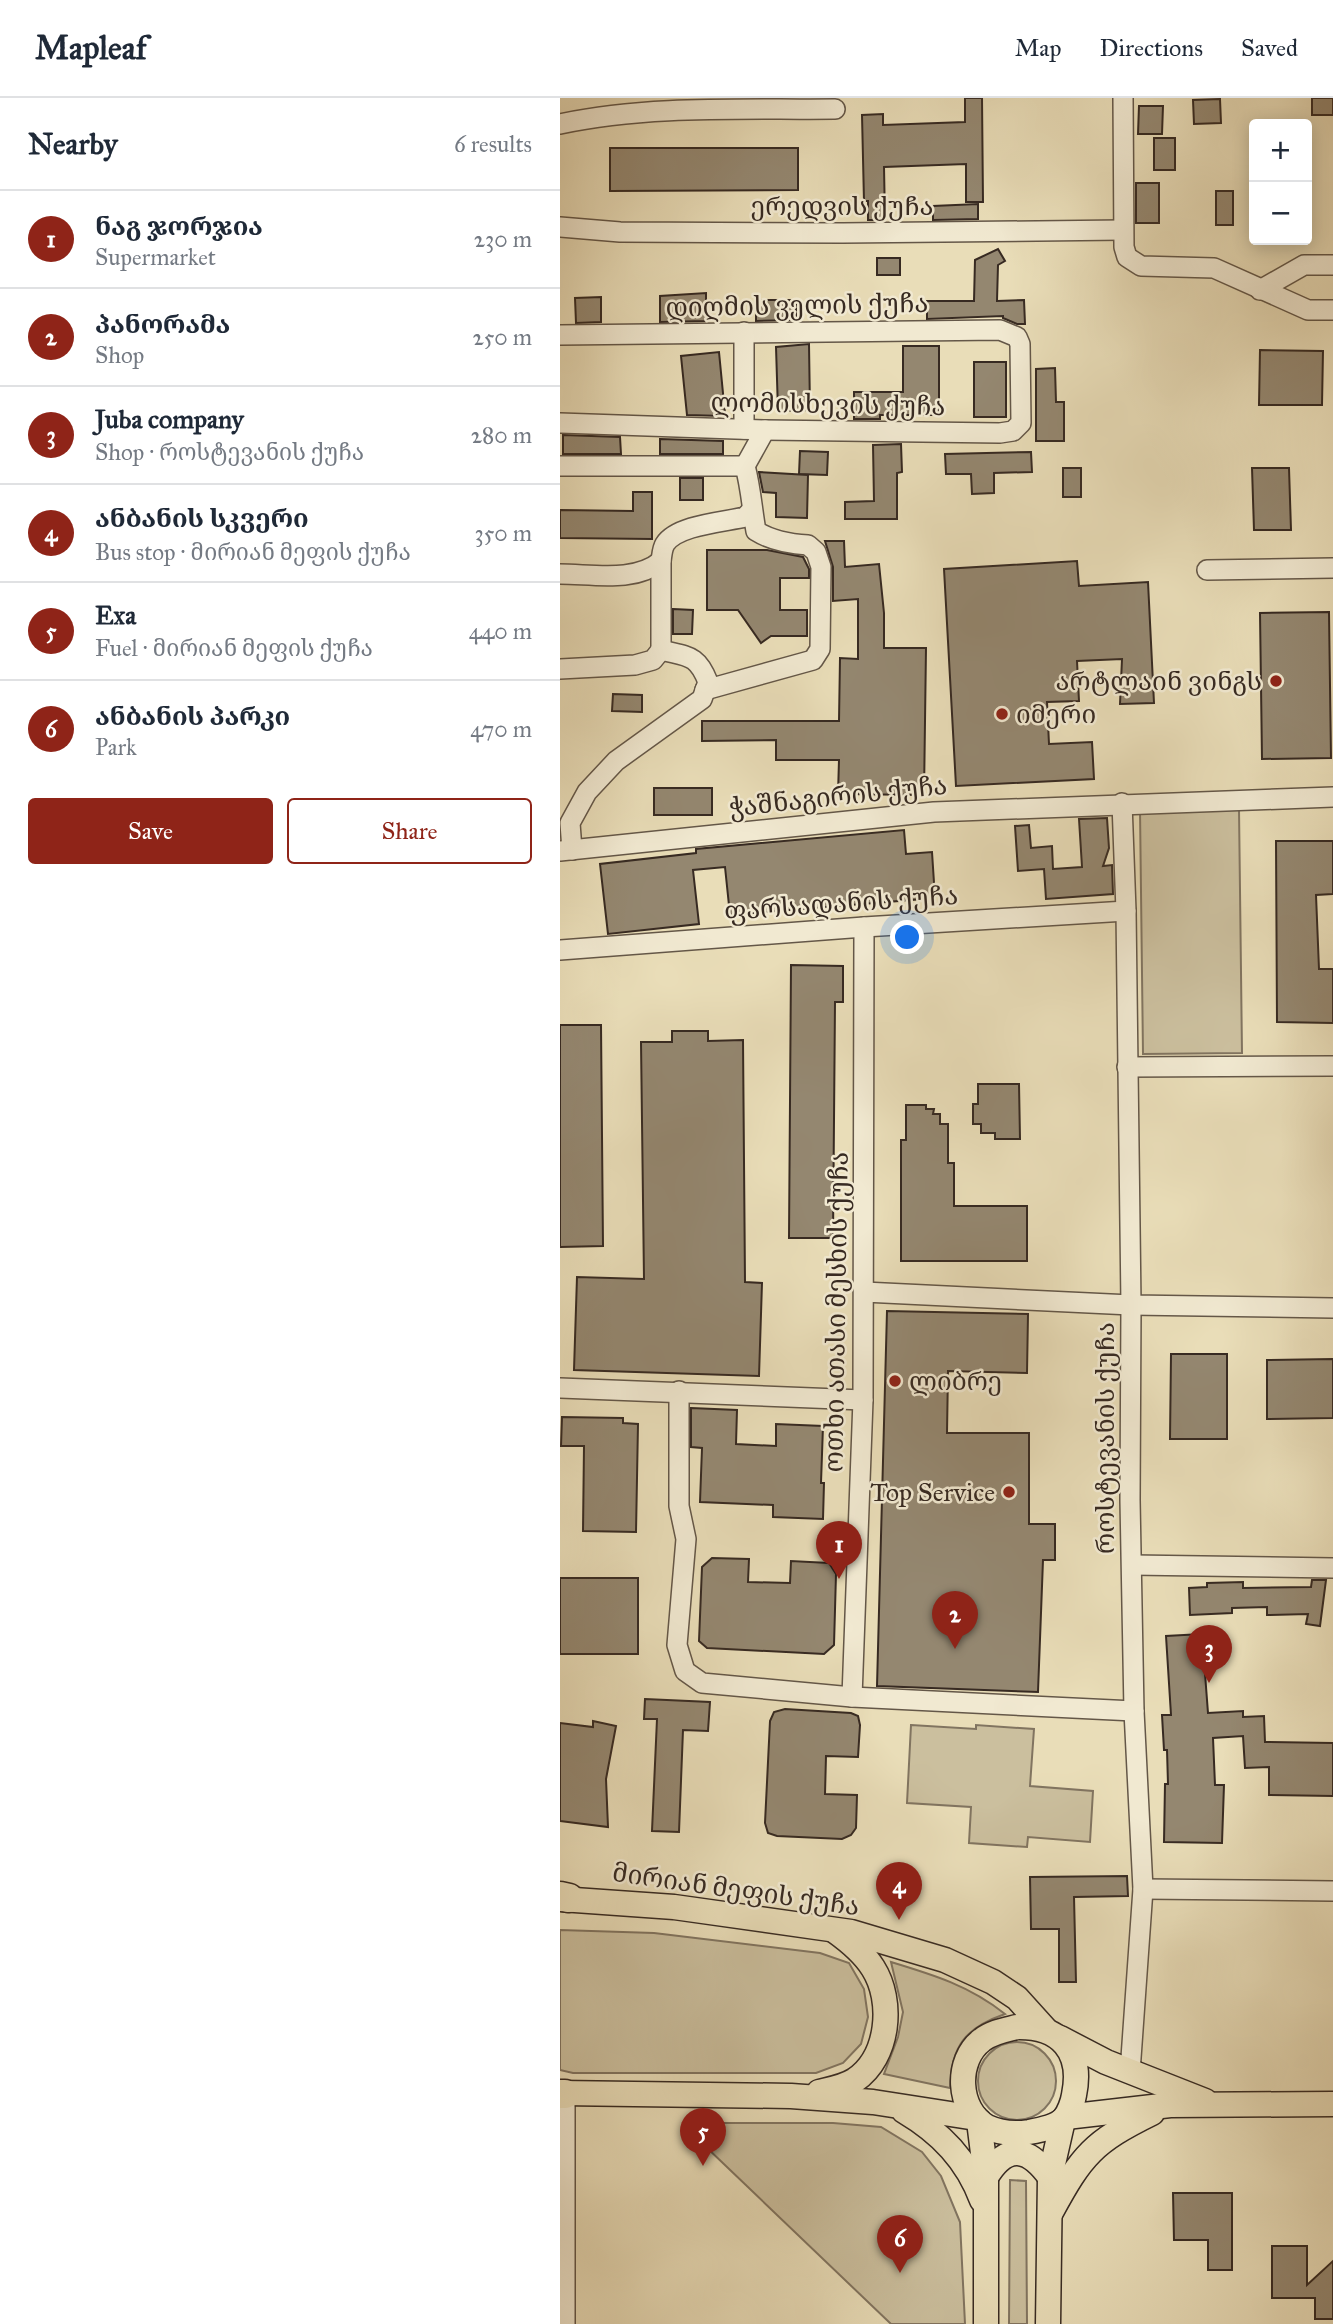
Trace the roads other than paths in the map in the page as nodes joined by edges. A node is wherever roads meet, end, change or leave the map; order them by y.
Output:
1 (1123, 98) edge
2 (835, 109) dead end
3 (560, 124) edge
4 (560, 227) edge
5 (1124, 230) junction
6 (1333, 265) edge
7 (1260, 290) junction
8 (1333, 310) edge
9 (744, 332) junction
10 (560, 335) edge
11 (1020, 352) joint
12 (560, 422) edge
13 (744, 429) junction
14 (765, 430) junction
15 (560, 466) edge
16 (745, 466) junction
17 (752, 510) junction
18 (660, 561) junction
19 (1333, 568) edge
20 (1207, 570) dead end
21 (560, 574) edge
22 (660, 650) junction
23 (560, 668) edge
24 (705, 690) junction
25 (1333, 797) edge
26 (1122, 803) junction
27 (566, 851) edge
28 (1126, 911) junction
29 (864, 927) junction
30 (560, 950) edge
31 (1333, 1066) edge
32 (1127, 1067) junction
33 (864, 1292) junction
34 (1131, 1305) junction
35 (1333, 1308) edge
36 (560, 1388) edge
37 (679, 1391) junction
38 (863, 1400) junction
39 (1132, 1565) junction
40 (1333, 1568) edge
41 (852, 1697) junction
42 (1133, 1711) junction
43 (1143, 1889) junction
44 (1333, 1891) edge
45 (563, 1898) edge
46 (831, 1928) junction
47 (1052, 2033) junction
48 (1130, 2072) junction
49 (562, 2094) edge
50 (791, 2096) junction
51 (1212, 2104) junction
52 (1333, 2104) edge
53 (1170, 2105) junction
54 (895, 2106) junction
55 (1064, 2118) junction
56 (977, 2120) junction
57 (986, 2177) junction
58 (1050, 2177) junction
59 (986, 2209) junction
60 (1048, 2219) junction
61 (565, 2324) edge
62 (986, 2324) edge
63 (1048, 2324) edge

1 - 5 street
2 - 3 street
4 - 5 street, ერედვის ქუჩა
5 - 7 street
6 - 7 street
7 - 8 street
9 - 10 street, დიღმის ველის ქუჩა
9 - 11 street, დიღმის ველის ქუჩა
9 - 13 street
11 - 14 street, ლომისხევის ქუჩა
12 - 13 street, ლომისხევის ქუჩა
13 - 14 street, ლომისხევის ქუჩა
14 - 16 street
15 - 16 street
16 - 17 street
17 - 18 street
17 - 24 street
18 - 21 street
18 - 22 street
19 - 20 street
22 - 23 street
22 - 24 street
24 - 27 street
25 - 26 street, ჭაშნაგირის ქუჩა
26 - 27 street, ჭაშნაგირის ქუჩა
26 - 28 street, როსტევანის ქუჩა
28 - 29 street, ფარსადანის ქუჩა
28 - 32 street, როსტევანის ქუჩა
29 - 30 street, ფარსადანის ქუჩა
29 - 33 street, ოთხი ათასი მესხის ქუჩა
31 - 32 street
32 - 34 street, როსტევანის ქუჩა
33 - 34 street
33 - 38 street, ოთხი ათასი მესხის ქუჩა
34 - 35 street
34 - 39 street, როსტევანის ქუჩა
36 - 37 street
37 - 38 street
37 - 41 street
38 - 41 street, ოთხი ათასი მესხის ქუჩა
39 - 40 street
39 - 42 street, როსტევანის ქუჩა
41 - 42 street
42 - 43 street, როსტევანის ქუჩა
43 - 44 street
43 - 48 street, როსტევანის ქუჩა
45 - 46 main road, მირიან მეფის ქუჩა
46 - 47 main road, მირიან მეფის ქუჩა
46 - 50 main road
47 - 48 main road, მირიან მეფის ქუჩა
47 - 55 main road
47 - 56 main road
48 - 51 main road, მირიან მეფის ქუჩა
49 - 50 main road
49 - 61 street
50 - 54 main road
51 - 52 main road, მირიან მეფის ქუჩა
51 - 53 main road, მირიან მეფის ქუჩა
53 - 55 main road, მირიან მეფის ქუჩა
53 - 60 main road
54 - 56 main road
54 - 59 main road
55 - 56 main road
55 - 58 main road
56 - 57 main road
57 - 58 main road
57 - 59 main road
58 - 60 main road
59 - 62 main road
60 - 63 main road

